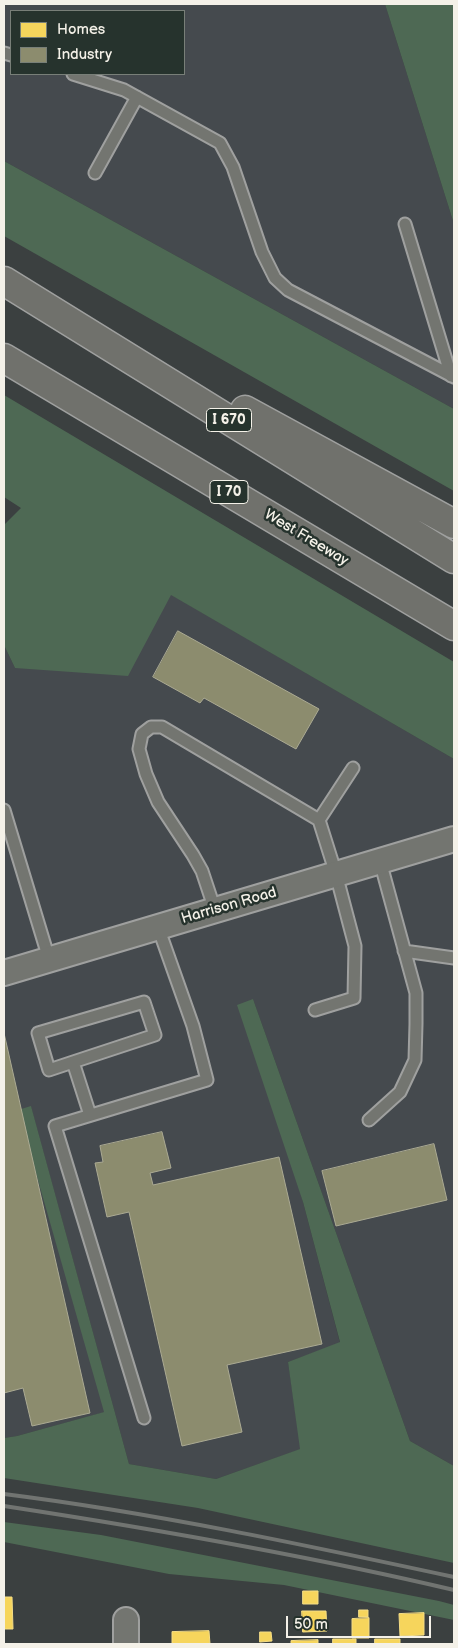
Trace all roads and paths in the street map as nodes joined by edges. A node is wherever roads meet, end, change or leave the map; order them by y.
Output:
1 (75, 75) edge
2 (137, 97) junction
3 (95, 173) dead end
4 (405, 224) dead end
5 (4, 277) edge
6 (4, 281) edge
7 (4, 358) edge
8 (453, 377) edge
9 (454, 524) edge
10 (454, 559) edge
11 (454, 626) edge
12 (353, 768) dead end
13 (4, 810) edge
14 (319, 820) junction
15 (454, 839) edge
16 (380, 861) junction
17 (336, 874) junction
18 (215, 910) junction
19 (158, 927) junction
20 (404, 951) junction
21 (454, 958) edge
22 (49, 959) junction
23 (4, 972) edge
24 (315, 1010) dead end
25 (73, 1062) junction
26 (90, 1115) junction
27 (369, 1120) dead end
28 (144, 1418) dead end
29 (126, 1620) dead end
30 (126, 1644) edge

1 - 2 lane
2 - 3 lane
2 - 8 lane
4 - 8 lane
5 - 9 highway
6 - 10 highway, I 670
7 - 11 highway, West Freeway / I 70
12 - 14 lane
13 - 22 lane
14 - 17 lane
14 - 18 lane
15 - 16 street, Harrison Road
16 - 17 street, Harrison Road
16 - 20 lane
17 - 18 street, Harrison Road
17 - 24 lane
18 - 19 street, Harrison Road
19 - 22 street, Harrison Road
19 - 26 lane
20 - 21 lane
20 - 27 lane
22 - 23 street, Harrison Road
25 - 25 lane
25 - 26 lane
26 - 28 lane
29 - 30 street

